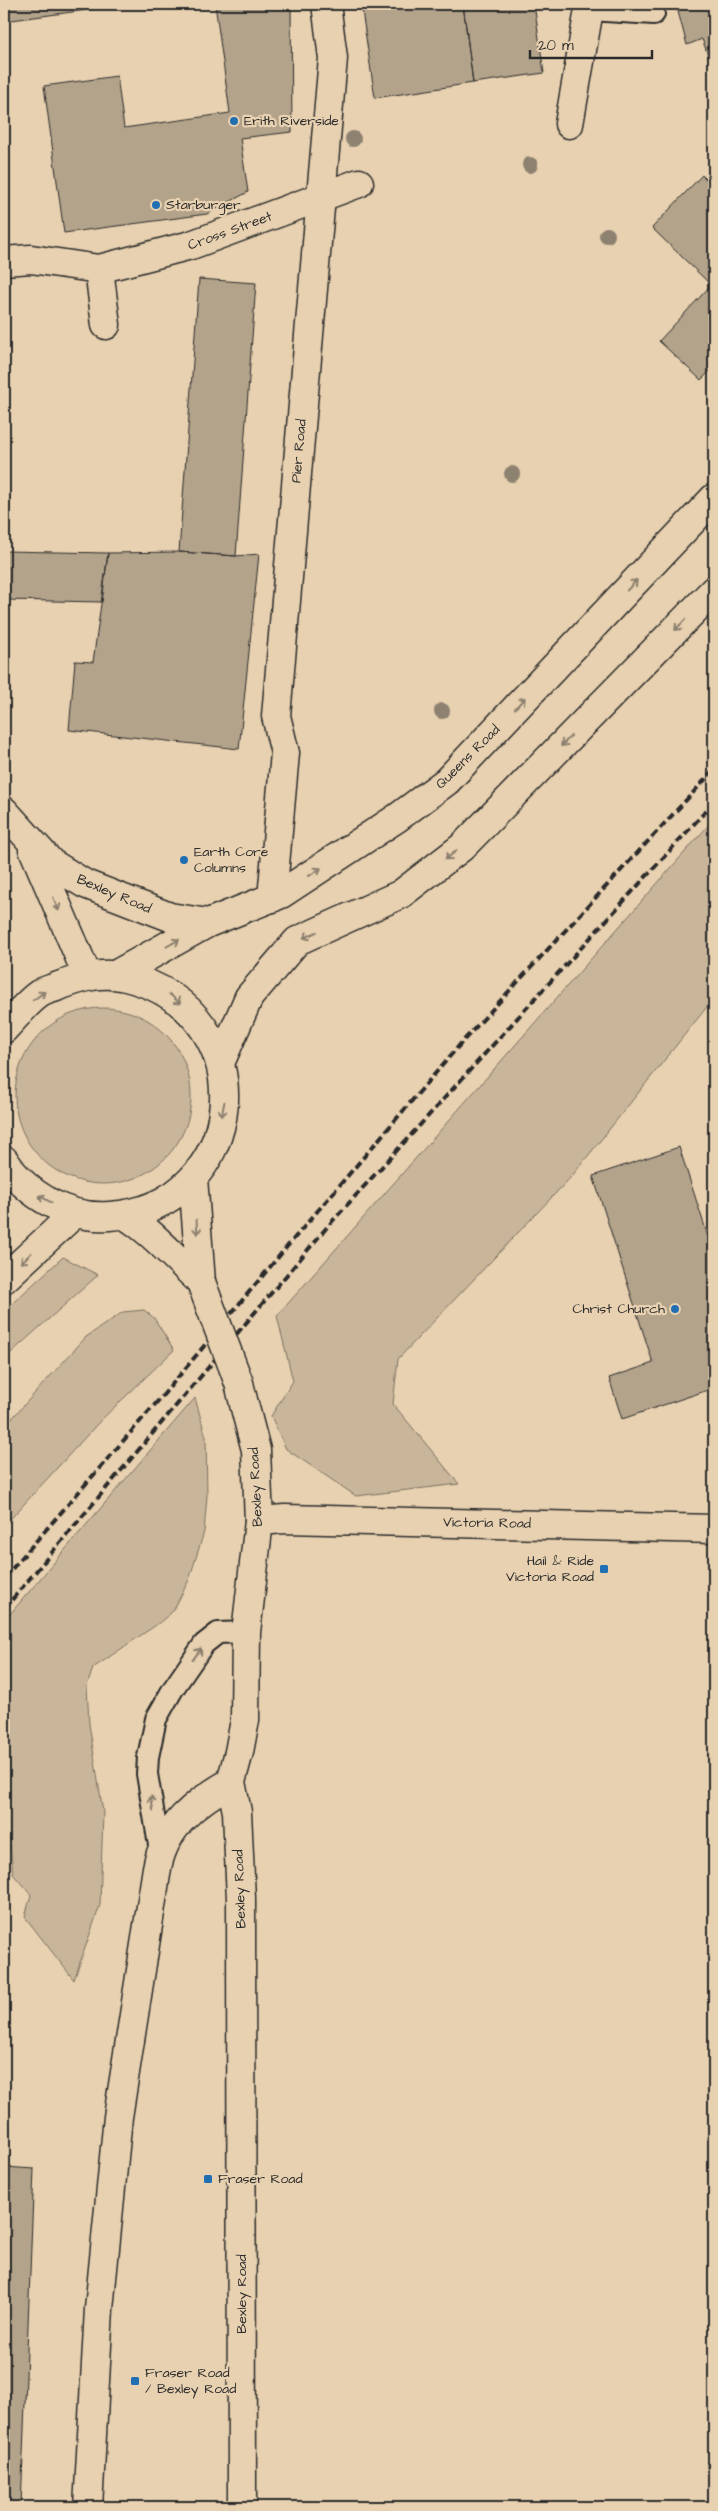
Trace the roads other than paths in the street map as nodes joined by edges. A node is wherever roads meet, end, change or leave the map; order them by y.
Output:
1 (326, 4) edge
2 (589, 7) edge
3 (654, 14) dead end
4 (569, 124) dead end
5 (359, 183) dead end
6 (321, 198) junction
7 (4, 261) edge
8 (99, 269) junction
9 (106, 325) dead end
10 (714, 498) edge
11 (714, 590) edge
12 (4, 811) edge
13 (30, 843) junction
14 (272, 898) junction
15 (208, 923) junction
16 (114, 974) junction
17 (87, 976) junction
18 (4, 1029) edge
19 (221, 1061) junction
20 (8, 1175) edge
21 (194, 1178) junction
22 (75, 1213) junction
23 (125, 1215) junction
24 (4, 1279) edge
25 (201, 1282) junction
26 (259, 1521) junction
27 (714, 1529) edge
28 (246, 1632) junction
29 (231, 1782) junction
30 (160, 1851) junction
31 (88, 2507) edge
32 (242, 2507) edge

1 - 6 main road, Pier Road
2 - 3 lane
2 - 4 main road
5 - 6 main road, Cross Street
6 - 8 main road, Cross Street
6 - 14 main road, Pier Road
7 - 8 main road, Cross Street
8 - 9 main road
14 -> 10 main road, Queens Road
11 -> 19 main road
12 - 13 main road, Bexley Road
13 - 15 main road, Bexley Road
13 -> 17 main road, Bexley Road
14 - 15 main road, Queens Road
16 -> 15 main road, Queens Road
16 - 17 main road
16 -> 19 main road
18 -> 17 main road
19 -> 21 main road
22 -> 20 main road
21 - 23 main road
21 -> 25 main road, Bexley Road
22 - 23 main road
22 -> 24 main road
23 - 25 main road, Bexley Road
25 - 26 main road, Bexley Road, bridge
26 - 27 main road, Victoria Road
26 - 28 main road, Bexley Road
28 - 29 main road, Bexley Road
30 -> 28 lane
29 - 30 main road
29 - 32 main road, Bexley Road
30 - 31 main road

